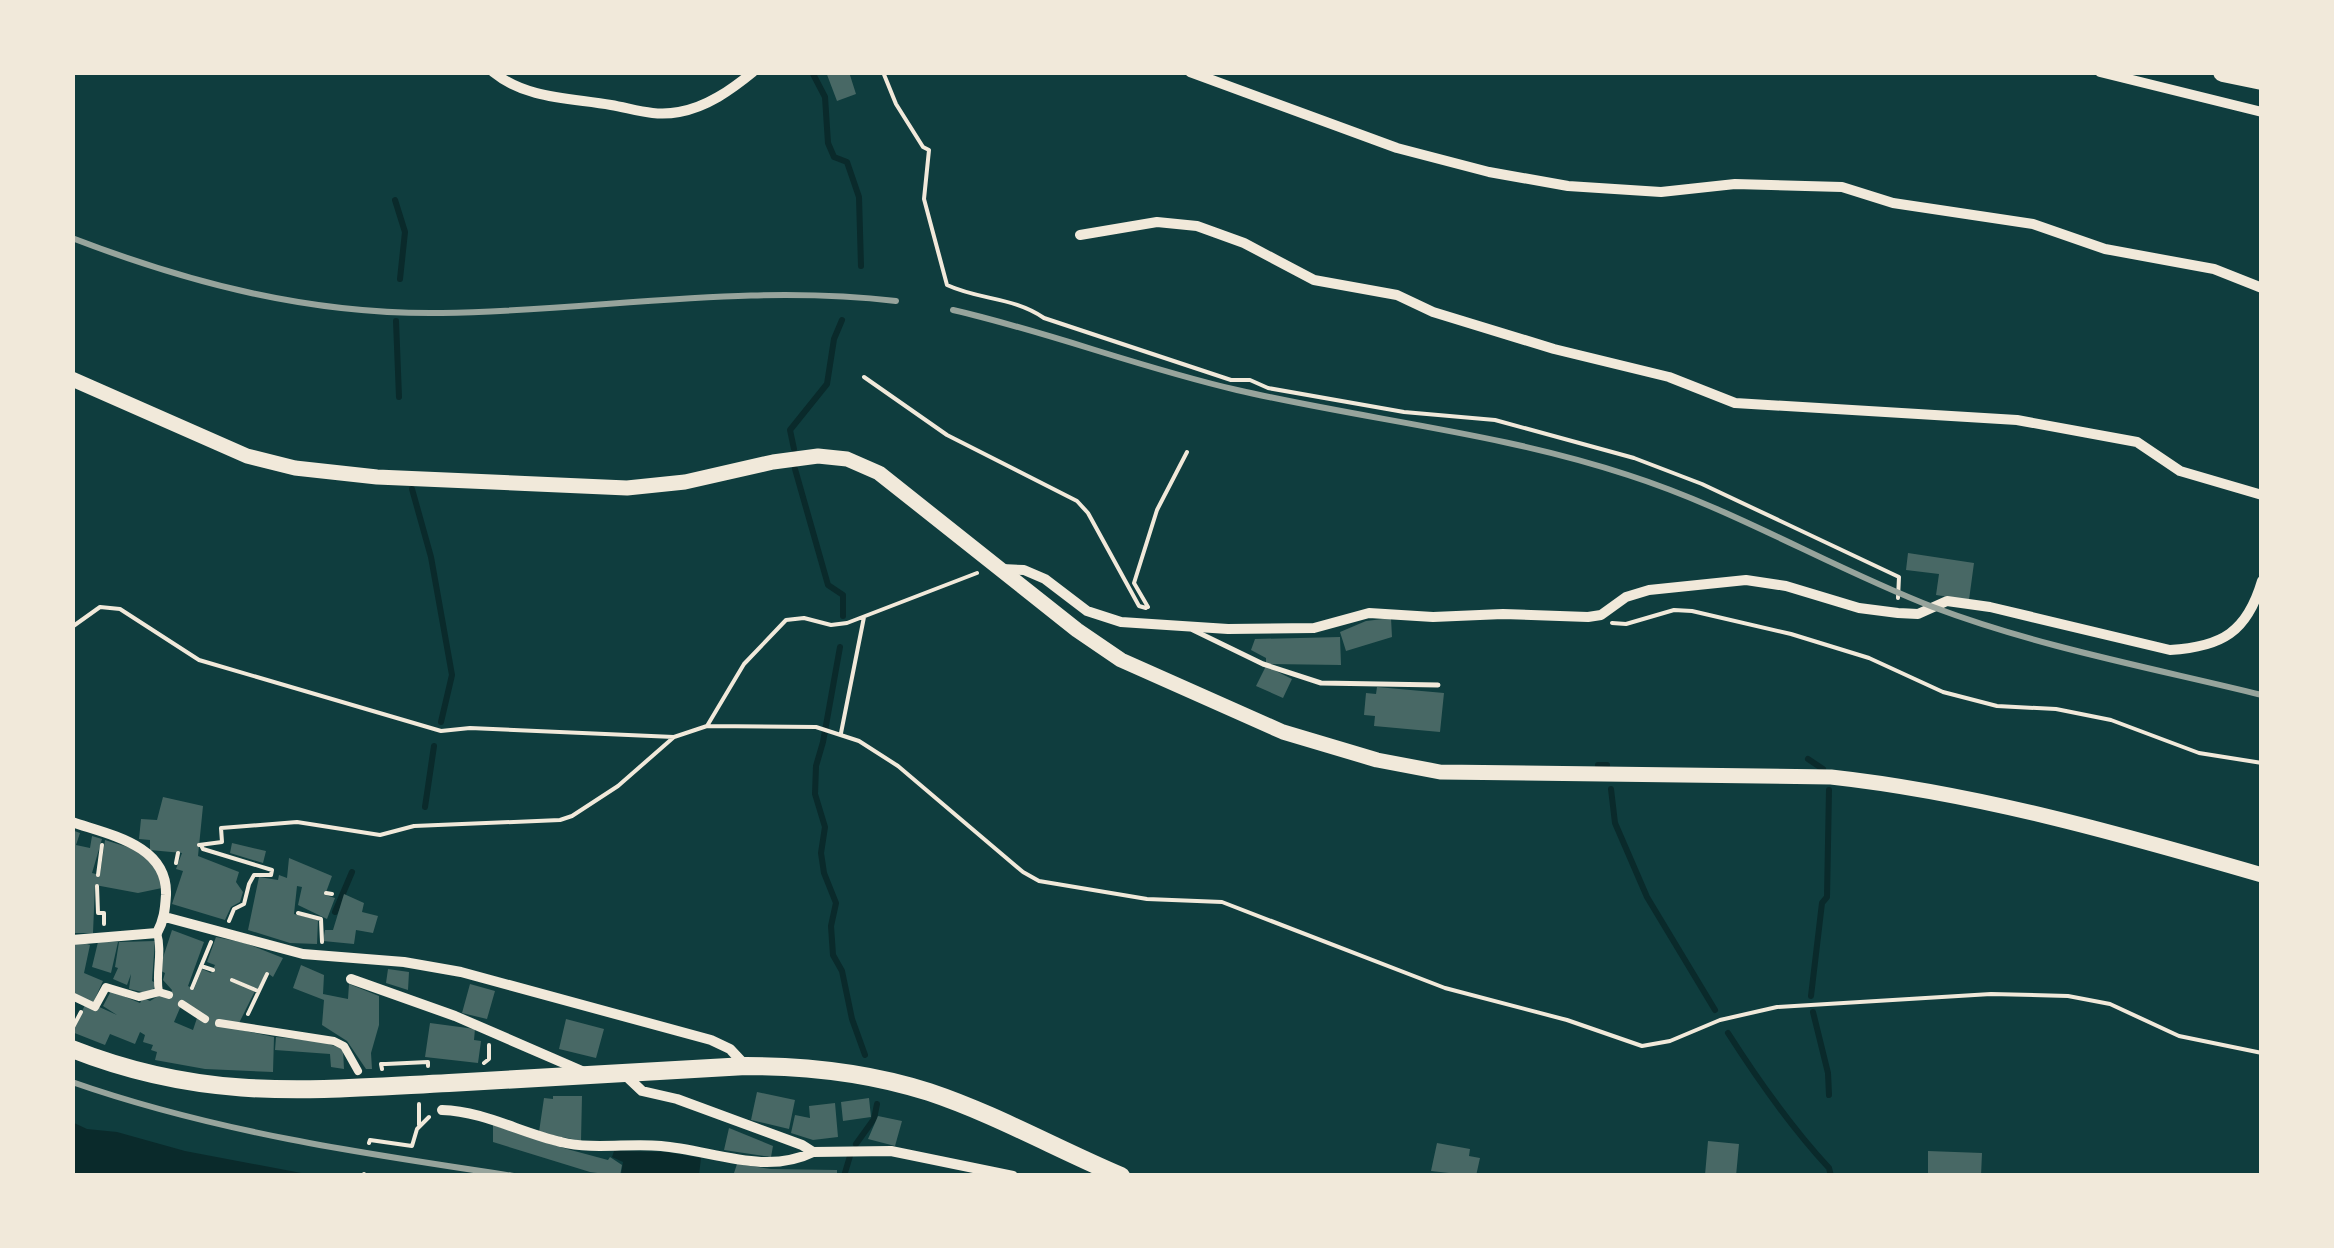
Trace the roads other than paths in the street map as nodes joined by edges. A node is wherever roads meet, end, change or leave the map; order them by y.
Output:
1 (493, 72) edge
2 (753, 72) edge
3 (1190, 72) edge
4 (2100, 72) edge
5 (2223, 72) edge
6 (2262, 80) edge
7 (2262, 112) edge
8 (1080, 236) dead end
9 (2262, 288) edge
10 (72, 379) edge
11 (2262, 494) edge
12 (1001, 569) junction
13 (2262, 582) edge
14 (1186, 626) junction
15 (1438, 685) dead end
16 (72, 822) edge
17 (2262, 875) edge
18 (165, 918) junction
19 (157, 933) junction
20 (72, 940) edge
21 (351, 980) dead end
22 (72, 996) edge
23 (185, 1005) dead end
24 (205, 1018) dead end
25 (219, 1023) dead end
26 (72, 1049) edge
27 (746, 1066) junction
28 (358, 1071) dead end
29 (623, 1073) junction
30 (590, 1075) junction
31 (442, 1110) road end
32 (813, 1152) junction
33 (1013, 1176) edge
34 (1121, 1176) edge

1 - 2 street
3 - 9 street
4 - 7 street
5 - 6 highway
8 - 11 street
10 - 12 main road
12 - 14 street
12 - 17 main road
13 - 14 street
14 - 15 lane
16 - 18 street
18 - 19 street
18 - 27 street
19 - 20 street
19 - 22 street
21 - 30 street
23 - 24 street
25 - 28 street
26 - 30 main road
27 - 29 main road
27 - 34 main road
29 - 30 main road
29 - 32 street
31 - 32 street
32 - 33 street

